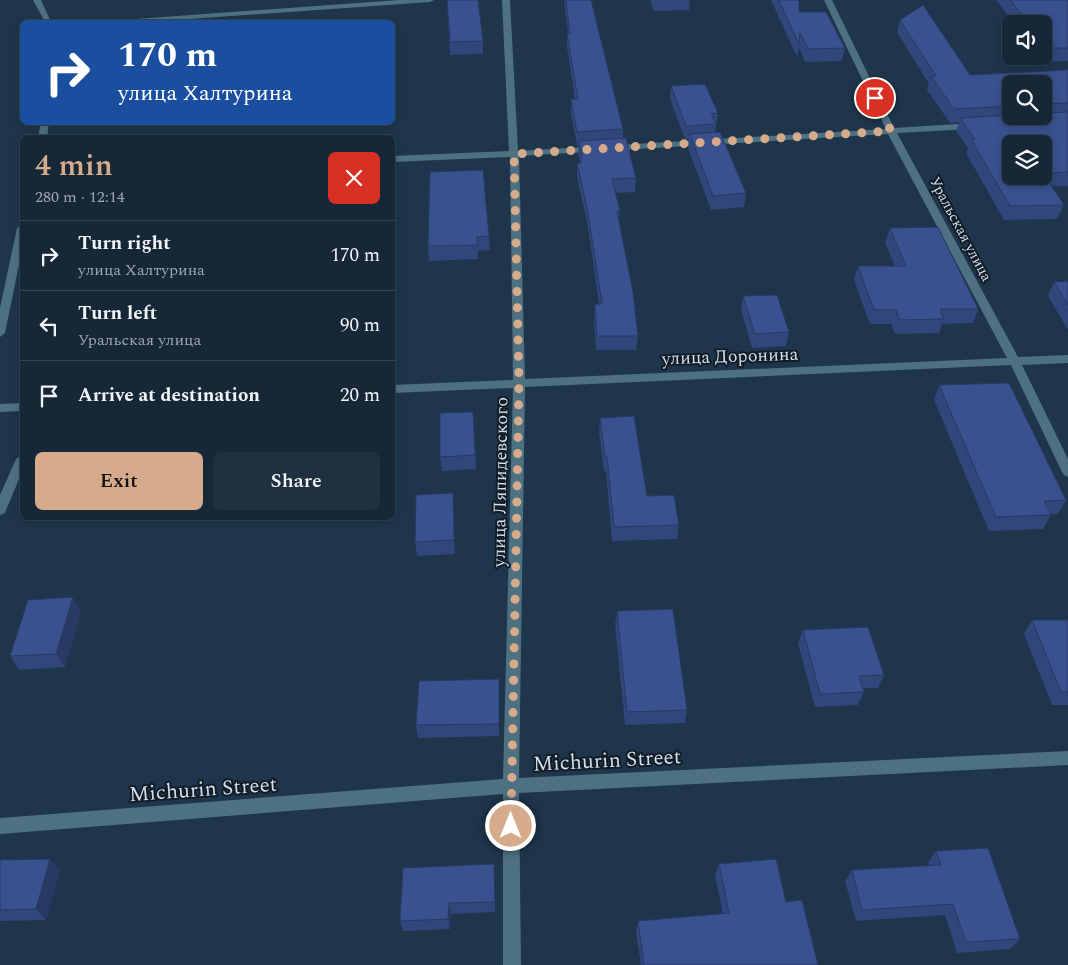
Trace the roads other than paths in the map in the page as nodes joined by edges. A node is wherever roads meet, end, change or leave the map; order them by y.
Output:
1 (37, 0) edge
2 (430, 0) edge
3 (506, 0) edge
4 (828, 0) edge
5 (47, 20) edge
6 (150, 20) edge
7 (979, 126) edge
8 (891, 131) junction
9 (514, 154) junction
10 (395, 159) edge
11 (20, 238) edge
12 (0, 333) edge
13 (1068, 359) edge
14 (1015, 362) junction
15 (519, 382) junction
16 (395, 388) edge
17 (20, 407) edge
18 (0, 408) edge
19 (20, 464) edge
20 (1068, 472) edge
21 (0, 510) edge
22 (1068, 758) edge
23 (511, 786) junction
24 (0, 826) edge
25 (512, 965) edge

1 - 5 street
2 - 6 street
3 - 9 street, улица Ляпидевского
4 - 8 street, Уральская улица
7 - 8 street
8 - 9 street
8 - 14 street, Уральская улица
9 - 10 street
9 - 15 street, улица Ляпидевского
11 - 12 street
13 - 14 street, улица Доронина
14 - 15 street, улица Доронина
14 - 20 street, Уральская улица
15 - 16 street, улица Доронина
15 - 23 street, улица Ляпидевского
17 - 18 street
19 - 21 street
22 - 23 street, Michurin Street
23 - 24 street, Michurin Street
23 - 25 street, улица Ляпидевского

